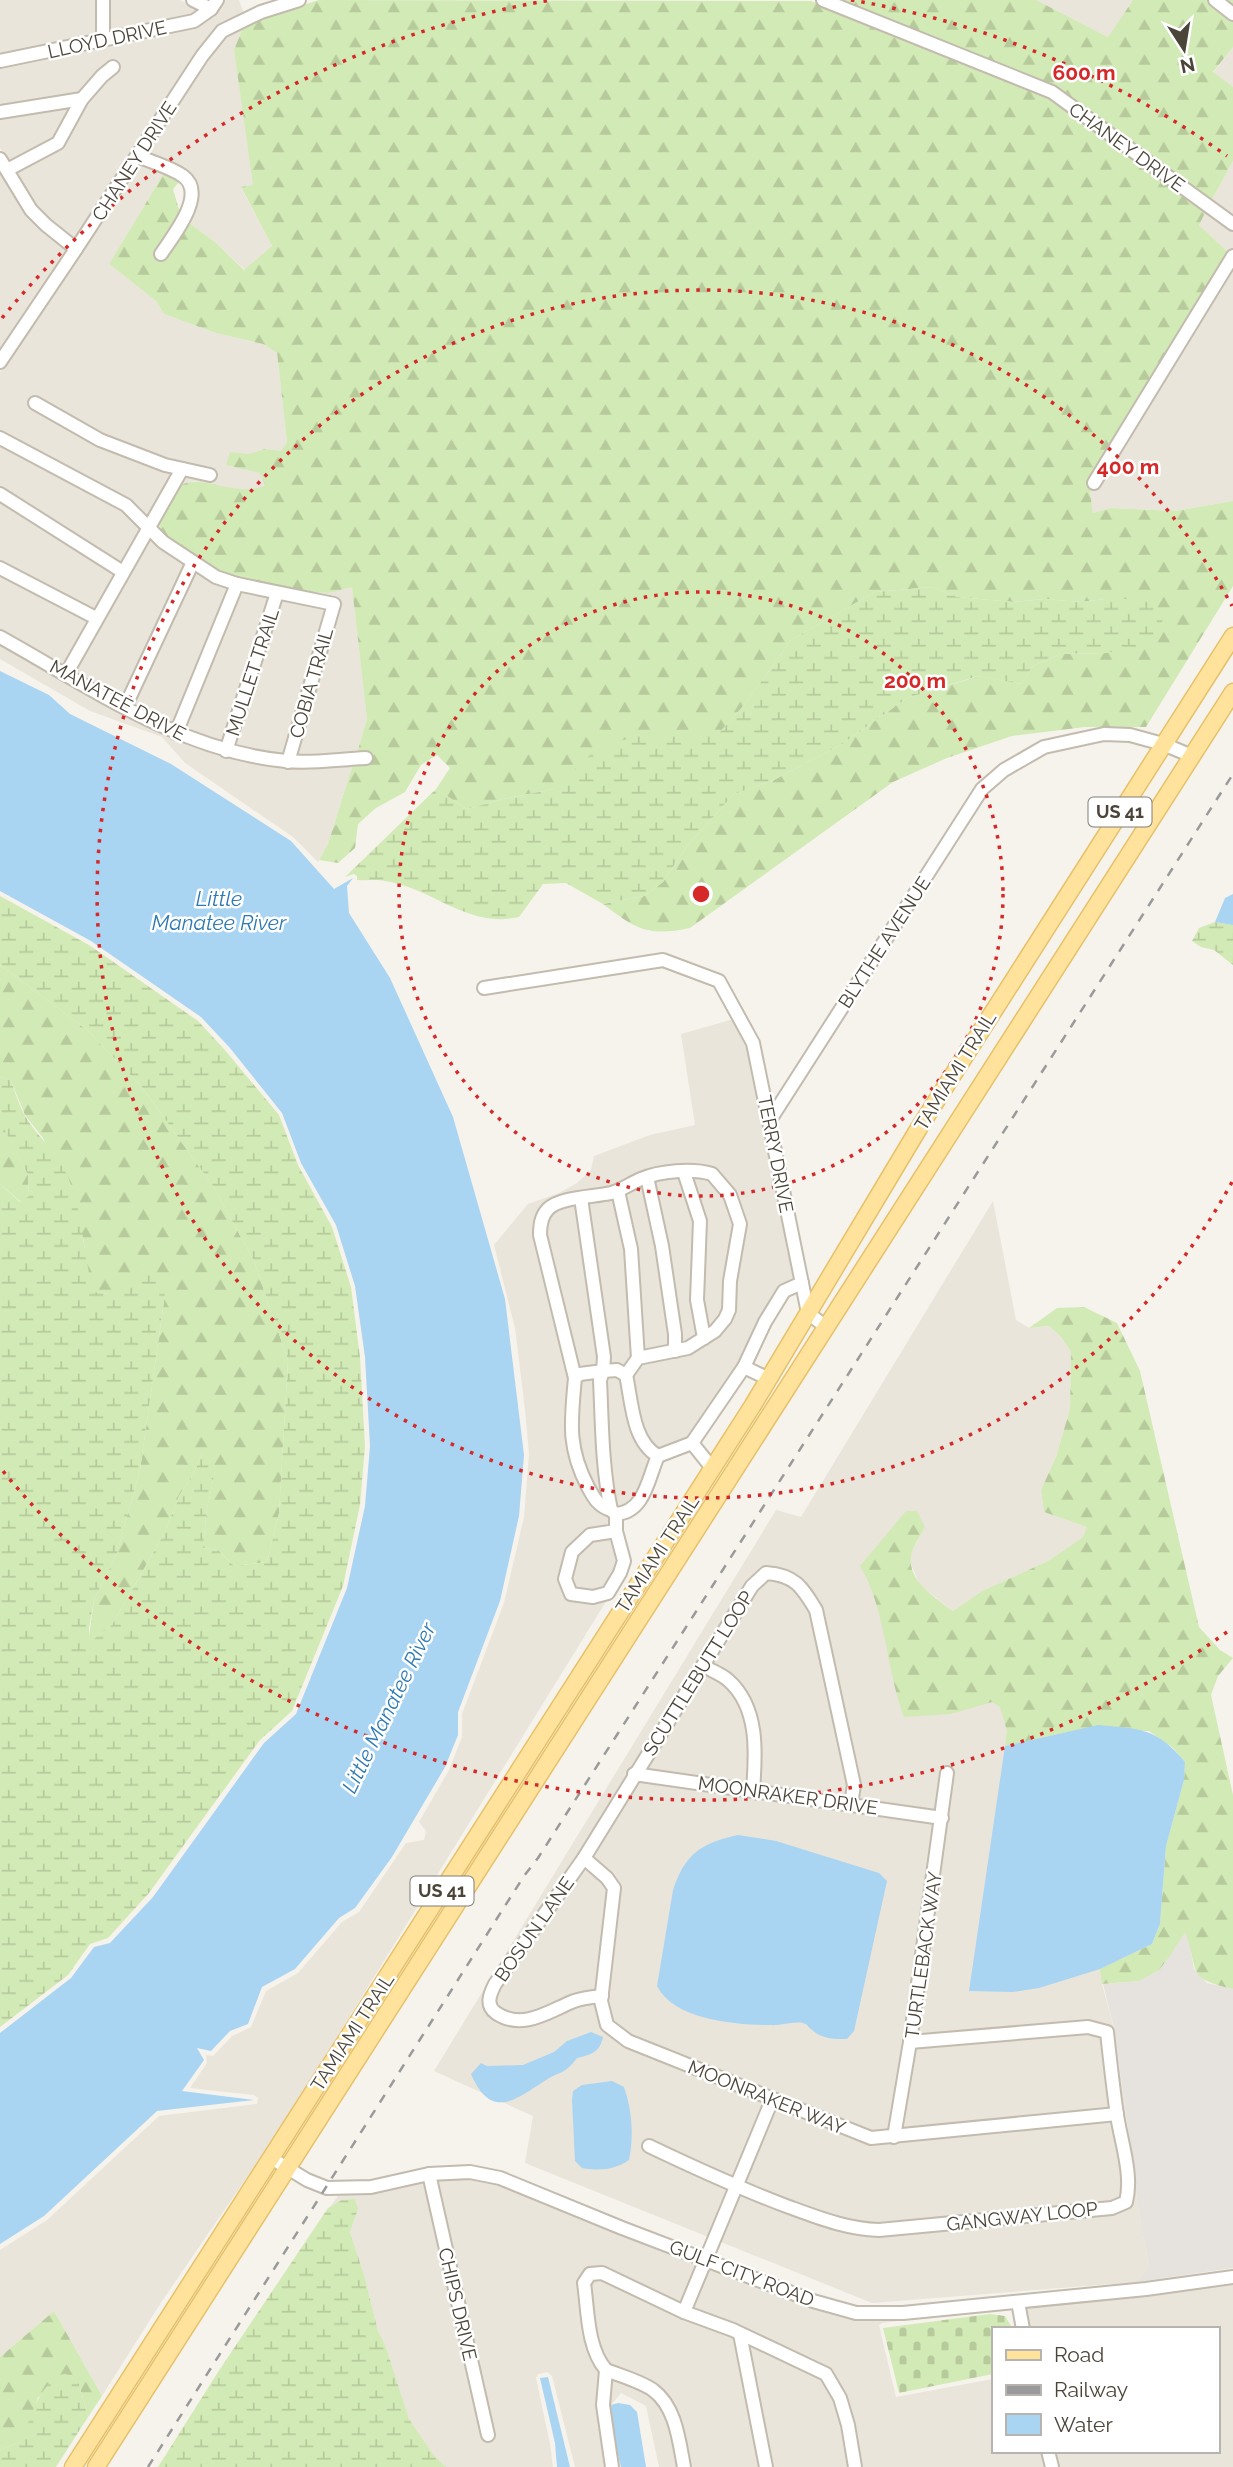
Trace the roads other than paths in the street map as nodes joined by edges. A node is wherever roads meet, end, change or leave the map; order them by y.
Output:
1 (103, 0) edge
2 (193, 0) edge
3 (299, 0) edge
4 (823, 0) edge
5 (1215, 0) edge
6 (214, 4) edge
7 (1233, 13) edge
8 (103, 40) junction
9 (0, 61) edge
10 (113, 67) dead end
11 (82, 99) junction
12 (0, 112) edge
13 (137, 156) junction
14 (4, 165) edge
15 (1233, 224) edge
16 (76, 249) junction
17 (161, 254) dead end
18 (1233, 256) edge
19 (0, 362) edge
20 (35, 403) dead end
21 (0, 438) edge
22 (182, 469) junction
23 (210, 475) dead end
24 (1094, 483) dead end
25 (0, 494) edge
26 (149, 528) junction
27 (193, 562) junction
28 (0, 568) edge
29 (123, 572) junction
30 (237, 584) junction
31 (277, 593) junction
32 (96, 618) junction
33 (1233, 636) edge
34 (0, 637) edge
35 (66, 674) junction
36 (1233, 692) edge
37 (125, 707) junction
38 (176, 733) junction
39 (1163, 744) junction
40 (226, 751) junction
41 (1192, 756) junction
42 (366, 758) dead end
43 (288, 762) junction
44 (484, 988) dead end
45 (769, 1120) junction
46 (684, 1172) junction
47 (647, 1177) junction
48 (618, 1191) junction
49 (581, 1198) junction
50 (802, 1283) junction
51 (808, 1313) junction
52 (825, 1327) junction
53 (704, 1338) junction
54 (675, 1350) junction
55 (638, 1358) junction
56 (744, 1367) junction
57 (603, 1371) junction
58 (626, 1375) junction
59 (575, 1378) junction
60 (769, 1379) junction
61 (692, 1443) junction
62 (658, 1456) junction
63 (712, 1468) junction
64 (613, 1512) junction
65 (616, 1531) junction
66 (704, 1666) junction
67 (947, 1773) dead end
68 (634, 1774) junction
69 (753, 1790) junction
70 (502, 1797) junction
71 (851, 1804) junction
72 (518, 1807) junction
73 (942, 1818) junction
74 (584, 1858) junction
75 (602, 1996) junction
76 (910, 2042) junction
77 (772, 2100) junction
78 (1117, 2114) junction
79 (894, 2137) junction
80 (649, 2146) dead end
81 (271, 2158) junction
82 (288, 2168) junction
83 (429, 2174) junction
84 (736, 2187) junction
85 (705, 2259) junction
86 (1233, 2277) edge
87 (1018, 2302) junction
88 (684, 2312) junction
89 (1023, 2327) edge
90 (740, 2334) junction
91 (606, 2370) junction
92 (488, 2435) dead end
93 (73, 2467) edge
94 (96, 2467) edge
95 (611, 2467) edge
96 (684, 2467) edge
97 (766, 2467) edge
98 (855, 2467) edge

1 - 8 street
2 - 6 street
3 - 13 street, CHANEY DRIVE
4 - 15 street, CHANEY DRIVE
5 - 7 street
6 - 8 street, LLOYD DRIVE
8 - 9 street, LLOYD DRIVE
10 - 11 street
11 - 12 street
11 - 14 street
13 - 16 street, CHANEY DRIVE
13 - 17 street
14 - 16 street
16 - 19 street, CHANEY DRIVE
18 - 24 street
20 - 22 street
21 - 26 street
22 - 23 street
22 - 26 street
25 - 29 street
26 - 27 street
26 - 29 street
27 - 30 street
27 - 37 street
28 - 32 street
29 - 32 street
30 - 31 street
30 - 38 street
31 - 40 street, MULLET TRAIL
31 - 43 street, COBIA TRAIL
32 - 35 street
33 - 39 main road, TAMIAMI TRAIL / US 41
34 - 35 street, MANATEE DRIVE
35 - 37 street, MANATEE DRIVE
36 - 41 main road, TAMIAMI TRAIL / US 41
37 - 38 street, MANATEE DRIVE
38 - 40 street, MANATEE DRIVE
39 - 41 street, BLYTHE AVENUE
39 - 45 street, BLYTHE AVENUE
39 - 51 main road, TAMIAMI TRAIL / US 41
40 - 43 street, MANATEE DRIVE
41 - 52 main road, TAMIAMI TRAIL / US 41
42 - 43 street, MANATEE DRIVE
44 - 45 street, TERRY DRIVE
45 - 50 street, TERRY DRIVE
46 - 47 street
46 - 53 street
46 - 53 street
47 - 48 street
47 - 54 street
48 - 49 street
48 - 55 street
49 - 57 street
49 - 59 street
50 - 51 street, TERRY DRIVE
50 - 56 street
51 - 52 street
51 - 60 main road, TAMIAMI TRAIL / US 41
52 - 72 main road, TAMIAMI TRAIL / US 41
53 - 54 street
54 - 55 street
55 - 58 street
56 - 60 street
56 - 61 street
57 - 58 street
57 - 59 street
57 - 64 street
58 - 62 street
59 - 64 street
60 - 63 main road, TAMIAMI TRAIL / US 41
61 - 62 street
61 - 63 street
62 - 64 street
63 - 70 main road, TAMIAMI TRAIL / US 41
64 - 65 street
65 - 65 street
66 - 68 street, SCUTTLEBUTT LOOP
66 - 69 street
66 - 71 street, SCUTTLEBUTT LOOP
67 - 73 street, TURTLEBACK WAY
68 - 69 street, MOONRAKER DRIVE
68 - 74 street, SCUTTLEBUTT LOOP
69 - 71 street, MOONRAKER DRIVE
70 - 72 street
70 - 81 main road, TAMIAMI TRAIL / US 41
71 - 73 street, MOONRAKER DRIVE
72 - 82 main road, TAMIAMI TRAIL / US 41
73 - 76 street, TURTLEBACK WAY
74 - 75 street, MOONRAKER WAY
74 - 75 street, BOSUN LANE
75 - 77 street, MOONRAKER WAY
76 - 78 street, GANGWAY LOOP
76 - 79 street, TURTLEBACK WAY
77 - 79 street, MOONRAKER WAY
77 - 84 street
78 - 79 street, MOONRAKER WAY
78 - 84 street, GANGWAY LOOP
80 - 84 street, GANGWAY LOOP
81 - 82 street, GULF CITY ROAD
81 - 93 main road, TAMIAMI TRAIL / US 41
82 - 83 street, GULF CITY ROAD
82 - 94 main road, TAMIAMI TRAIL / US 41
83 - 85 street, GULF CITY ROAD
83 - 92 street, CHIPS DRIVE
84 - 85 street
85 - 87 street, GULF CITY ROAD
85 - 88 street
86 - 87 street, GULF CITY ROAD
87 - 89 street
88 - 90 street
88 - 91 street
90 - 97 street
90 - 98 street
91 - 95 street
91 - 96 street

